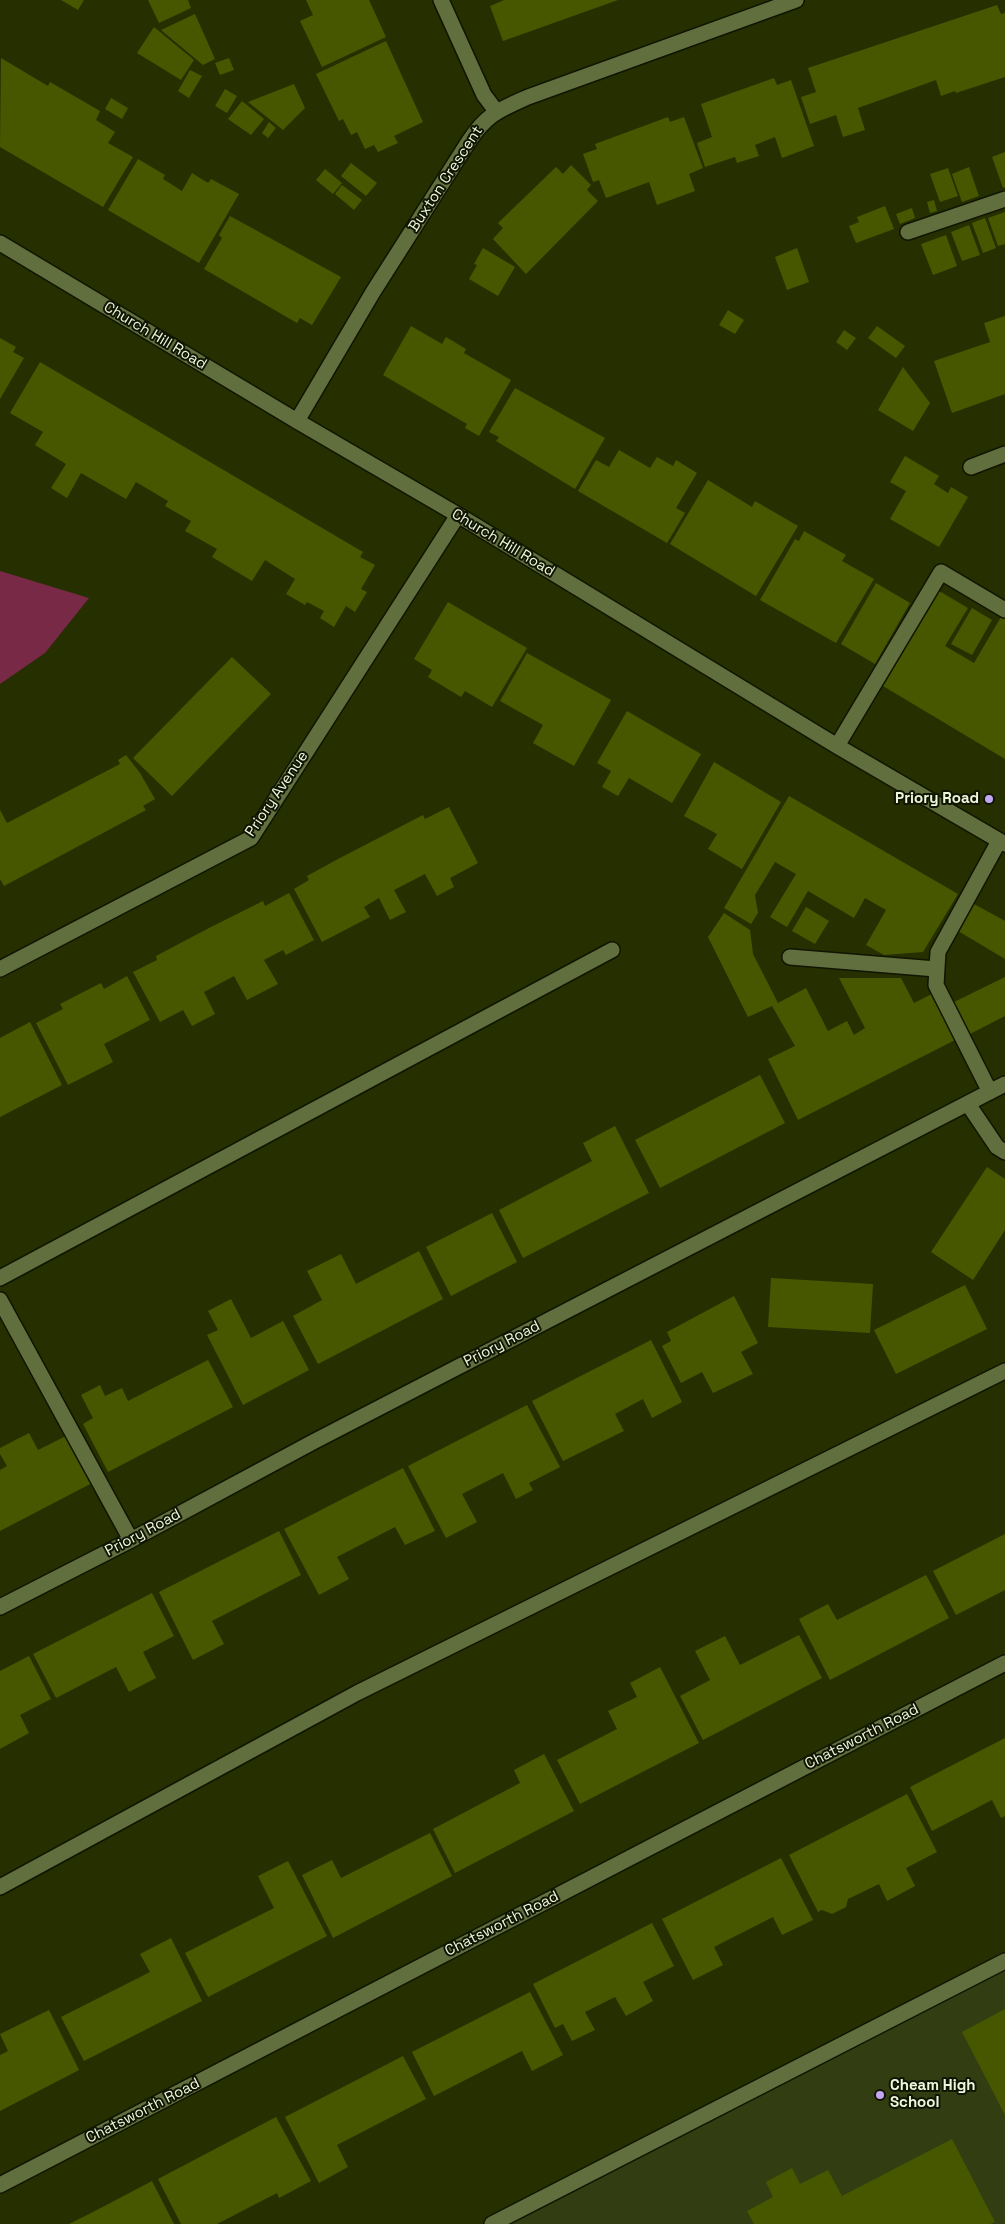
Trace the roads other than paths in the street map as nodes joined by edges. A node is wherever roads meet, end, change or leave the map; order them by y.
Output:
1 (441, 0) edge
2 (788, 1) edge
3 (496, 111) junction
4 (1005, 200) edge
5 (908, 232) dead end
6 (0, 243) edge
7 (297, 421) junction
8 (1005, 454) edge
9 (971, 467) dead end
10 (458, 515) junction
11 (1005, 610) edge
12 (837, 746) junction
13 (1002, 842) edge
14 (612, 950) dead end
15 (790, 957) dead end
16 (0, 969) edge
17 (936, 969) junction
18 (1005, 1084) edge
19 (990, 1092) junction
20 (968, 1104) junction
21 (1005, 1152) edge
22 (0, 1278) edge
23 (0, 1300) edge
24 (1005, 1371) edge
25 (131, 1540) junction
26 (0, 1607) edge
27 (1005, 1663) edge
28 (0, 1887) edge
29 (1005, 1961) edge
30 (0, 2185) edge
31 (492, 2224) edge

1 - 3 street
2 - 3 street, Buxton Crescent
3 - 7 street, Buxton Crescent
4 - 5 street
6 - 7 street, Church Hill Road
7 - 10 street, Church Hill Road
8 - 9 street
10 - 12 street, Church Hill Road
10 - 16 street, Priory Avenue
11 - 12 street
12 - 13 street, Church Hill Road
13 - 17 street
14 - 22 street
15 - 17 street
17 - 19 street
18 - 19 street, Priory Road
19 - 20 street, Priory Road
20 - 21 street
20 - 25 street, Priory Road
23 - 25 street
24 - 28 street
25 - 26 street, Priory Road
27 - 30 street, Chatsworth Road
29 - 31 street

